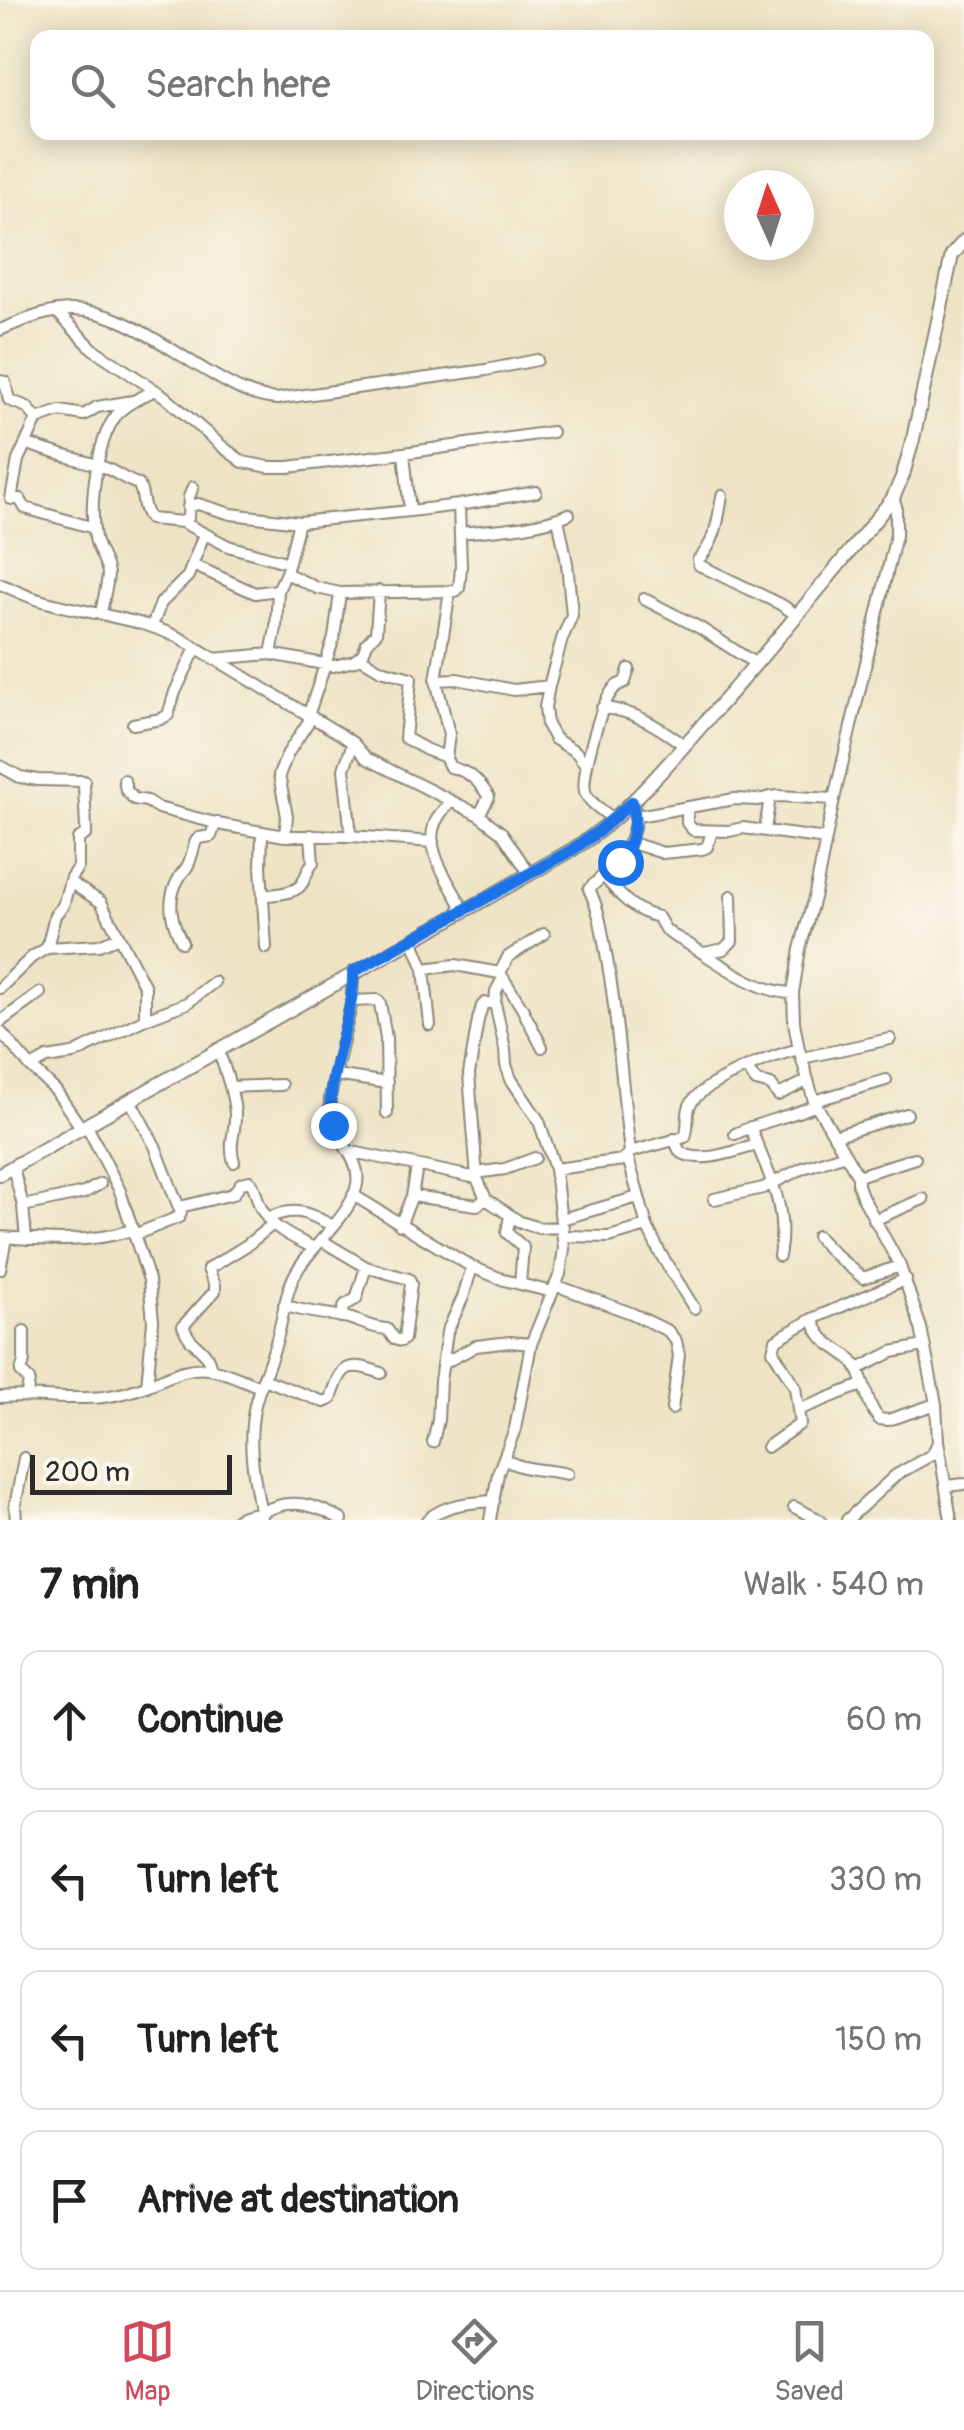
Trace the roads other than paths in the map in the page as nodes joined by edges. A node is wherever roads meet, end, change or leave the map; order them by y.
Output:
1 (964, 242) edge
2 (56, 311) junction
3 (0, 330) edge
4 (537, 360) dead end
5 (0, 381) edge
6 (155, 390) junction
7 (133, 401) junction
8 (37, 419) junction
9 (552, 432) dead end
10 (26, 443) junction
11 (404, 454) junction
12 (97, 465) junction
13 (193, 487) dead end
14 (536, 492) dead end
15 (722, 496) dead end
16 (893, 498) junction
17 (460, 505) junction
18 (188, 507) junction
19 (410, 510) junction
20 (182, 522) junction
21 (299, 522) junction
22 (94, 528) junction
23 (204, 534) junction
24 (461, 534) junction
25 (193, 565) junction
26 (288, 568) junction
27 (0, 584) edge
28 (278, 590) junction
29 (379, 591) junction
30 (450, 591) junction
31 (340, 592) junction
32 (644, 599) dead end
33 (100, 614) junction
34 (797, 616) junction
35 (152, 626) junction
36 (196, 648) junction
37 (271, 654) junction
38 (359, 657) junction
39 (212, 659) junction
40 (325, 664) junction
41 (756, 664) junction
42 (629, 669) dead end
43 (436, 680) junction
44 (549, 686) junction
45 (602, 708) junction
46 (310, 717) junction
47 (133, 724) dead end
48 (353, 743) junction
49 (684, 745) junction
50 (446, 757) junction
51 (0, 766) edge
52 (586, 766) junction
53 (124, 780) dead end
54 (770, 797) junction
55 (834, 798) junction
56 (450, 802) junction
57 (687, 807) junction
58 (634, 809) junction
59 (478, 815) junction
60 (613, 819) junction
61 (216, 822) junction
62 (765, 830) junction
63 (712, 832) junction
64 (262, 833) junction
65 (285, 836) junction
66 (311, 836) junction
67 (351, 836) junction
68 (826, 839) junction
69 (434, 842) junction
70 (628, 842) junction
71 (529, 873) junction
72 (604, 876) junction
73 (71, 883) junction
74 (262, 896) junction
75 (731, 896) dead end
76 (459, 912) junction
77 (544, 934) dead end
78 (119, 937) junction
79 (412, 939) junction
80 (182, 942) dead end
81 (47, 948) junction
82 (266, 948) dead end
83 (704, 954) junction
84 (424, 969) junction
85 (353, 972) junction
86 (501, 976) junction
87 (214, 982) dead end
88 (0, 992) edge
89 (40, 993) dead end
90 (793, 993) junction
91 (352, 1000) junction
92 (495, 1003) junction
93 (5, 1018) edge
94 (145, 1019) junction
95 (430, 1026) dead end
96 (0, 1031) edge
97 (890, 1039) dead end
98 (14, 1046) junction
99 (542, 1047) dead end
100 (218, 1049) junction
101 (0, 1052) edge
102 (800, 1053) junction
103 (31, 1067) junction
104 (747, 1069) junction
105 (335, 1075) junction
106 (886, 1080) dead end
107 (807, 1081) junction
108 (387, 1084) junction
109 (281, 1085) dead end
110 (230, 1087) junction
111 (130, 1100) junction
112 (815, 1103) junction
113 (387, 1112) dead end
114 (906, 1114) dead end
115 (84, 1127) junction
116 (750, 1127) junction
117 (735, 1134) dead end
118 (834, 1136) junction
119 (674, 1139) junction
120 (757, 1144) junction
121 (348, 1150) junction
122 (845, 1154) junction
123 (629, 1155) junction
124 (535, 1158) dead end
125 (914, 1158) dead end
126 (234, 1162) dead end
127 (417, 1167) junction
128 (555, 1169) junction
129 (6, 1171) edge
130 (477, 1176) junction
131 (858, 1176) junction
132 (100, 1184) dead end
133 (773, 1184) junction
134 (353, 1195) junction
135 (412, 1196) junction
136 (638, 1197) junction
137 (486, 1199) junction
138 (714, 1199) dead end
139 (923, 1199) dead end
140 (22, 1206) junction
141 (180, 1207) junction
142 (510, 1215) junction
143 (874, 1220) junction
144 (270, 1221) junction
145 (400, 1225) junction
146 (333, 1226) junction
147 (647, 1226) junction
148 (563, 1228) junction
149 (133, 1232) junction
150 (816, 1236) dead end
151 (3, 1237) edge
152 (26, 1239) junction
153 (318, 1244) junction
154 (778, 1256) dead end
155 (900, 1266) junction
156 (366, 1267) junction
157 (472, 1267) junction
158 (0, 1270) edge
159 (906, 1279) junction
160 (520, 1284) junction
161 (554, 1288) junction
162 (284, 1305) junction
163 (694, 1308) dead end
164 (341, 1317) junction
165 (812, 1319) junction
166 (24, 1331) dead end
167 (531, 1344) junction
168 (924, 1346) junction
169 (442, 1364) junction
170 (212, 1368) junction
171 (858, 1370) junction
172 (382, 1373) dead end
173 (262, 1383) junction
174 (864, 1385) junction
175 (147, 1386) junction
176 (27, 1395) junction
177 (0, 1397) edge
178 (936, 1404) junction
179 (672, 1409) dead end
180 (798, 1409) junction
181 (938, 1441) junction
182 (432, 1442) dead end
183 (767, 1447) dead end
184 (24, 1458) dead end
185 (504, 1459) junction
186 (567, 1474) dead end
187 (964, 1484) edge
188 (946, 1486) junction
189 (494, 1501) junction
190 (794, 1507) dead end
191 (261, 1516) edge
192 (16, 1520) edge
193 (236, 1520) edge
194 (342, 1520) edge
195 (427, 1520) edge
196 (490, 1520) edge
197 (820, 1520) edge
198 (846, 1520) edge
199 (951, 1520) edge

1 - 16 main road
2 - 3 street
2 - 4 street
2 - 6 street
5 - 8 street
6 - 7 street
6 - 11 street
7 - 8 street
7 - 12 street
8 - 10 street
9 - 11 street
10 - 12 street
10 - 22 street
11 - 19 street
12 - 20 street
12 - 22 street
13 - 18 street
14 - 17 street
15 - 34 street
16 - 34 main road
16 - 55 street
17 - 19 street
17 - 24 street
18 - 20 street
18 - 21 street
19 - 21 street
20 - 23 street
21 - 26 street
22 - 33 street
23 - 25 street
23 - 26 street
24 - 30 street
24 - 44 street
25 - 28 street
25 - 35 street
26 - 28 street
26 - 31 street
27 - 33 street
28 - 37 street
29 - 30 street
29 - 31 street
29 - 38 street
30 - 43 street
31 - 40 street
32 - 41 street
33 - 35 street
34 - 41 main road
35 - 36 street
36 - 39 street
36 - 47 street
37 - 39 street
37 - 40 street
38 - 40 street
38 - 50 street
39 - 46 street
40 - 46 street
41 - 49 main road
42 - 45 street
43 - 44 street
43 - 50 street
44 - 52 street
45 - 49 street
45 - 52 street
46 - 48 street
46 - 65 street
48 - 56 street
48 - 67 street
49 - 58 main road
50 - 59 street
51 - 73 street
52 - 60 street
53 - 61 street
54 - 55 street
54 - 57 street
54 - 62 street
55 - 68 street
56 - 59 street
56 - 69 street
57 - 58 street
57 - 63 street
58 - 60 main road
58 - 70 street
59 - 71 street
60 - 71 main road
61 - 64 street
61 - 80 street
62 - 63 street
62 - 68 street
63 - 70 street
64 - 65 street
64 - 74 street
65 - 66 street
66 - 67 street
66 - 74 street
67 - 69 street
68 - 90 street
69 - 76 street
70 - 72 street
71 - 76 main road
72 - 83 street
72 - 123 street
73 - 78 street
73 - 81 street
74 - 82 street
75 - 83 street
76 - 79 main road
77 - 86 street
78 - 81 street
78 - 94 street
79 - 84 street
79 - 85 main road
81 - 88 street
83 - 90 street
84 - 86 street
84 - 95 street
85 - 91 street
85 - 100 main road
86 - 92 street
86 - 99 street
87 - 94 street
88 - 93 street
89 - 93 street
90 - 102 street
91 - 105 street
91 - 108 street
92 - 128 street
92 - 130 street
94 - 103 street
96 - 98 street
97 - 102 street
98 - 101 street
98 - 103 street
100 - 110 street
100 - 111 main road
102 - 104 street
102 - 107 street
103 - 115 street
104 - 107 street
104 - 119 street
105 - 108 street
105 - 121 street
106 - 112 street
107 - 112 street
108 - 113 street
109 - 110 street
110 - 126 street
111 - 115 main road
111 - 141 street
112 - 116 street
112 - 118 street
114 - 118 street
115 - 129 main road
115 - 149 street
116 - 117 street
116 - 120 street
118 - 122 street
119 - 120 street
119 - 123 street
120 - 133 street
121 - 127 street
121 - 134 street
122 - 131 street
122 - 133 street
123 - 128 street
123 - 136 street
124 - 130 street
125 - 131 street
127 - 130 street
127 - 135 street
128 - 148 street
129 - 140 street
130 - 137 street
131 - 143 street
132 - 140 street
133 - 138 street
133 - 154 street
134 - 145 street
134 - 146 street
135 - 137 street
135 - 145 street
136 - 147 street
136 - 148 street
137 - 142 street
139 - 143 street
140 - 152 street
141 - 144 street
141 - 149 street
142 - 148 street
142 - 160 street
143 - 155 street
144 - 146 street
144 - 153 street
144 - 170 street
145 - 157 street
146 - 153 street
147 - 148 street
147 - 163 street
148 - 161 street
149 - 152 street
149 - 175 street
150 - 155 street
151 - 152 street
151 - 158 street
153 - 156 street
153 - 162 street
155 - 159 street
156 - 164 street
156 - 164 street
157 - 160 street
157 - 169 street
159 - 165 street
159 - 168 street
160 - 161 street
161 - 167 street
161 - 179 street
162 - 164 street
162 - 173 street
165 - 171 street
165 - 180 street
166 - 176 street
167 - 169 street
167 - 185 street
168 - 171 street
168 - 178 street
169 - 182 street
170 - 173 street
170 - 175 street
171 - 174 street
172 - 173 street
173 - 191 street
174 - 178 street
174 - 180 street
175 - 176 street
176 - 177 street
178 - 181 street
180 - 183 street
181 - 188 street
181 - 198 street
184 - 192 street
185 - 186 street
185 - 189 street
187 - 188 street
188 - 199 street
189 - 195 street
189 - 196 street
190 - 197 street
191 - 193 street
191 - 194 street

